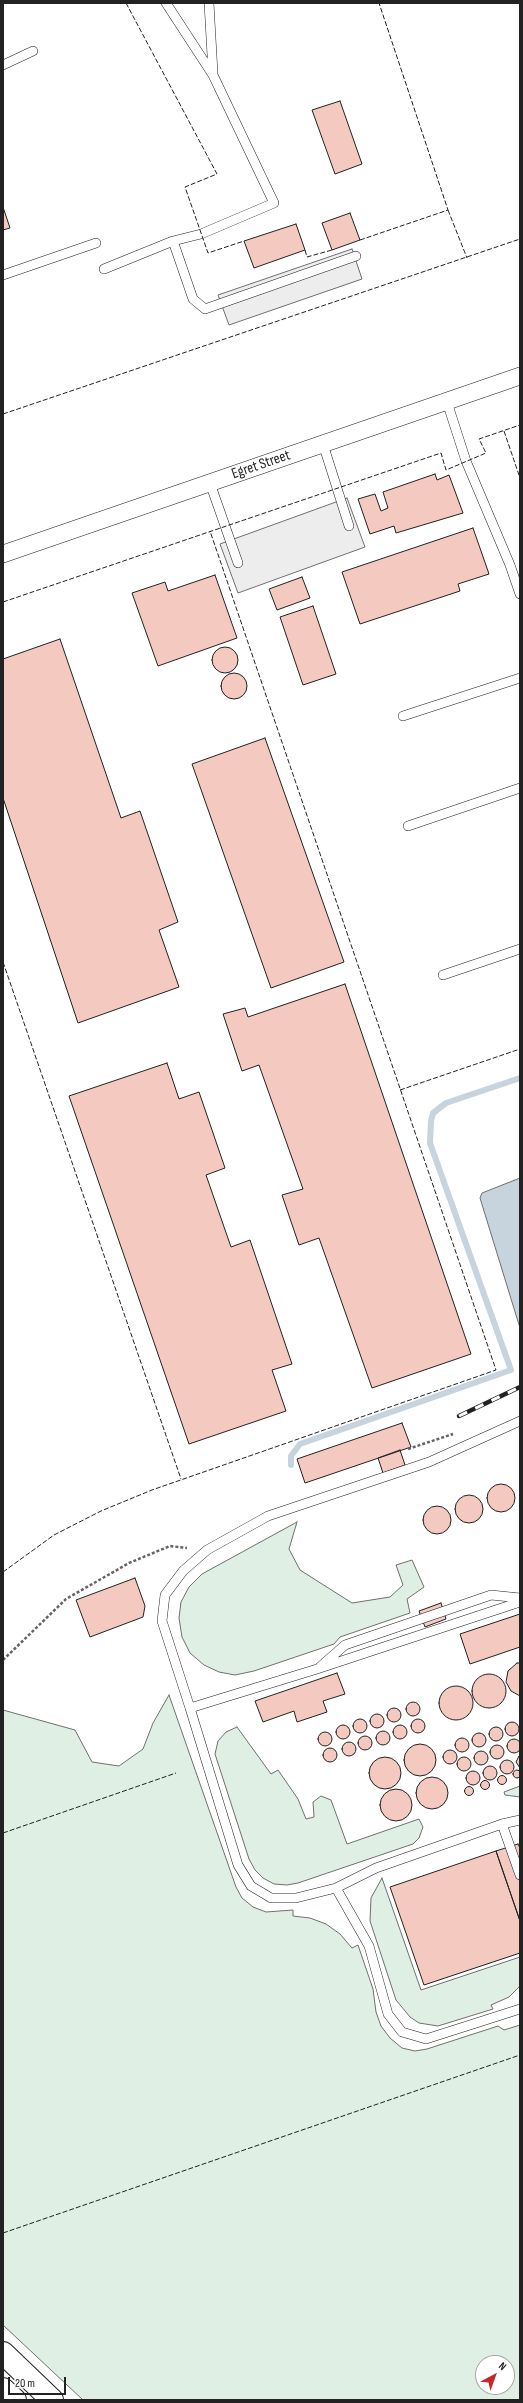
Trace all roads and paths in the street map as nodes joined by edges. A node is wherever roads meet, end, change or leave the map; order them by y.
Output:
1 (166, 3) edge
2 (209, 3) edge
3 (33, 51) dead end
4 (3, 65) edge
5 (213, 75) junction
6 (173, 241) junction
7 (96, 243) dead end
8 (356, 256) dead end
9 (104, 269) dead end
10 (3, 274) edge
11 (520, 376) edge
12 (446, 402) junction
13 (322, 444) junction
14 (210, 483) junction
15 (349, 526) dead end
16 (3, 554) edge
17 (238, 563) dead end
18 (520, 594) edge
19 (520, 678) edge
20 (403, 716) dead end
21 (520, 788) edge
22 (408, 826) dead end
23 (520, 949) edge
24 (443, 975) dead end
25 (520, 1421) edge
26 (207, 1550) junction
27 (520, 1598) edge
28 (520, 1602) edge
29 (3, 1660) edge
30 (317, 1669) junction
31 (190, 1708) junction
32 (520, 1820) edge
33 (502, 1824) junction
34 (520, 1875) edge
35 (336, 1888) junction
36 (520, 2009) edge
37 (3, 2353) edge
38 (3, 2389) edge
39 (15, 2400) edge
40 (52, 2400) edge

1 - 5 lane
2 - 5 lane
3 - 4 lane
5 - 6 lane
6 - 8 lane
6 - 9 lane
7 - 10 lane
11 - 12 street, Egret Street
12 - 13 street, Egret Street
12 - 18 lane
13 - 14 street, Egret Street
13 - 15 lane
14 - 16 street, Egret Street
14 - 17 lane
19 - 20 lane
21 - 22 lane
23 - 24 lane
25 - 26 lane
26 - 29 path
26 - 31 lane
27 - 30 lane
28 - 30 lane
30 - 31 lane
31 - 35 lane
32 - 33 lane
33 - 34 lane
33 - 35 lane
35 - 36 lane
37 - 40 main road
38 - 39 main road

